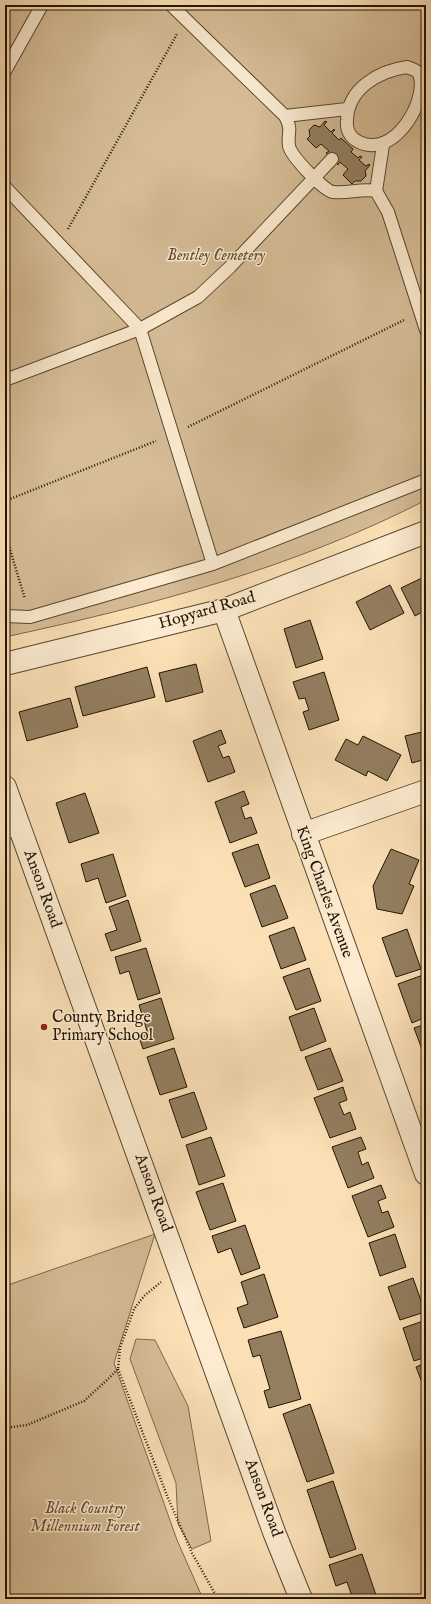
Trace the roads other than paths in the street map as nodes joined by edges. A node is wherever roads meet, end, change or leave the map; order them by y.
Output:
1 (42, 5) edge
2 (171, 5) edge
3 (422, 68) edge
4 (5, 71) edge
5 (347, 109) junction
6 (285, 116) junction
7 (383, 145) junction
8 (332, 159) dead end
9 (314, 178) junction
10 (5, 187) edge
11 (376, 191) junction
12 (140, 329) junction
13 (426, 330) edge
14 (5, 380) edge
15 (426, 480) edge
16 (426, 532) edge
17 (213, 564) junction
18 (224, 610) junction
19 (5, 616) edge
20 (5, 664) edge
21 (5, 787) edge
22 (426, 791) edge
23 (12, 831) edge
24 (303, 834) junction
25 (426, 1174) edge
26 (301, 1599) edge

1 - 4 lane
2 - 6 lane
3 - 5 lane
3 - 7 lane
5 - 6 lane
5 - 7 lane
6 - 9 lane
7 - 11 lane
8 - 9 lane
9 - 11 lane
9 - 12 lane
10 - 12 lane
11 - 13 lane
12 - 14 lane
12 - 17 lane
15 - 17 lane
16 - 18 street, Hopyard Road
17 - 19 lane
18 - 20 street, Hopyard Road
18 - 24 street, King Charles Avenue
21 - 23 street, Anson Road
22 - 24 street
23 - 26 street, Anson Road
24 - 25 street, King Charles Avenue

